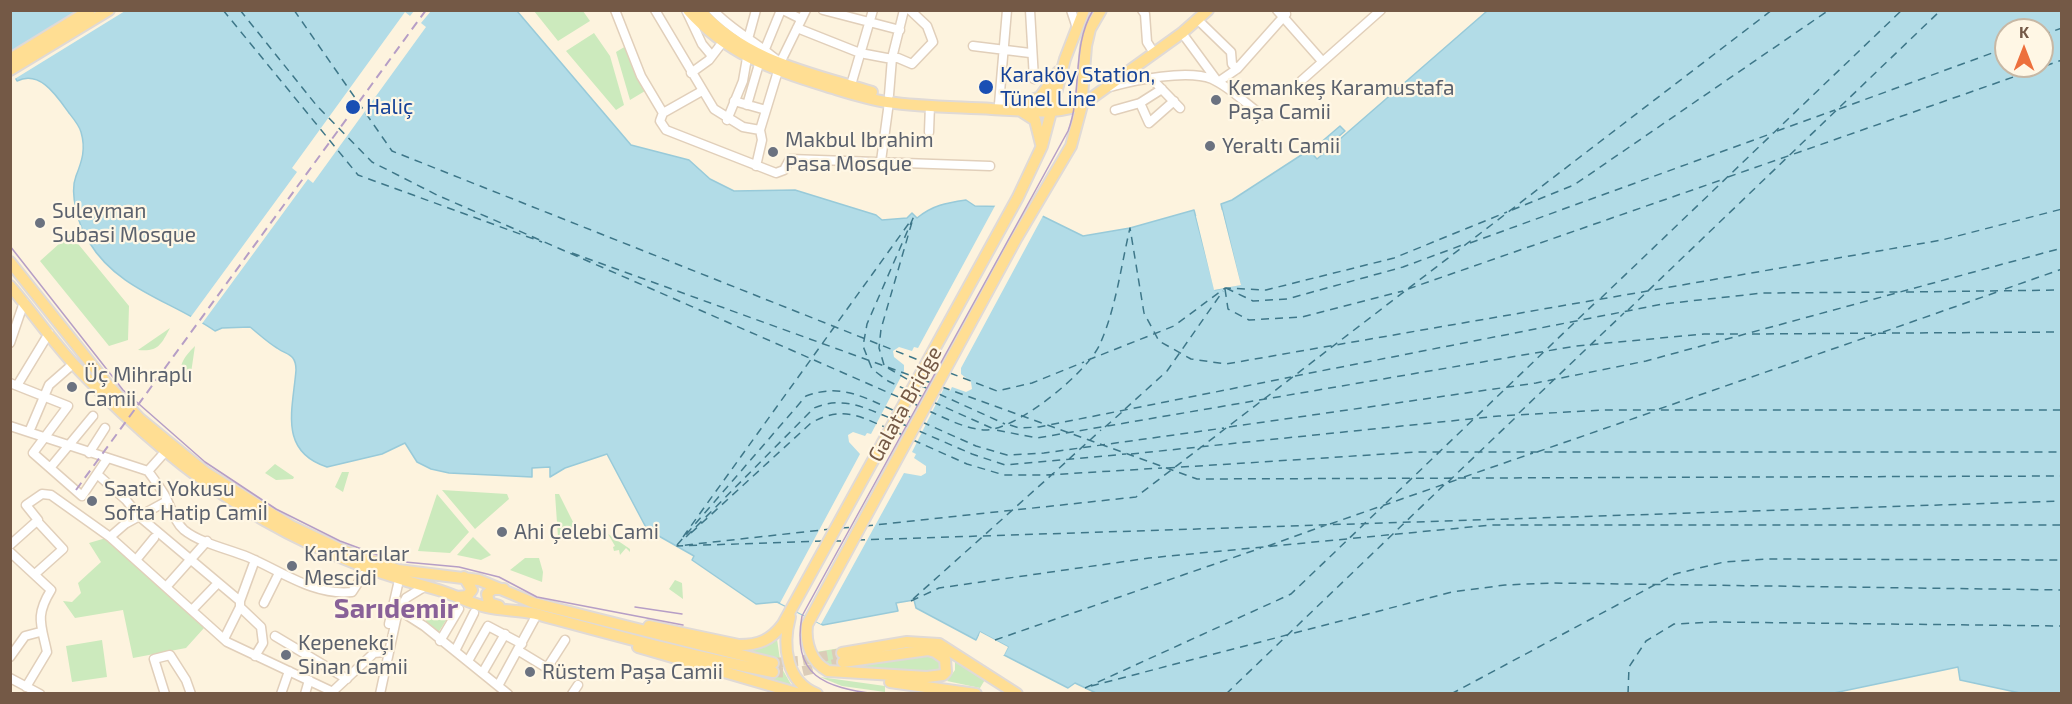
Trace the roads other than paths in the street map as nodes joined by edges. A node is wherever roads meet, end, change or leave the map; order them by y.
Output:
1 (90, 10) edge
2 (109, 10) edge
3 (615, 10) edge
4 (687, 10) edge
5 (700, 10) edge
6 (713, 10) edge
7 (756, 10) edge
8 (782, 10) edge
9 (806, 10) edge
10 (823, 10) edge
11 (873, 10) edge
12 (904, 10) edge
13 (910, 10) edge
14 (1007, 10) edge
15 (1030, 10) edge
16 (1071, 10) edge
17 (1084, 10) edge
18 (1101, 10) edge
19 (1142, 10) edge
20 (659, 12) edge
21 (1377, 12) edge
22 (1282, 13) edge
23 (1199, 15) edge
24 (868, 23) junction
25 (799, 24) junction
26 (1076, 25) junction
27 (900, 30) junction
28 (1182, 33) junction
29 (723, 38) junction
30 (748, 39) junction
31 (974, 46) dead end
32 (765, 49) junction
33 (1005, 50) junction
34 (1030, 53) junction
35 (1154, 53) junction
36 (860, 54) junction
37 (712, 56) junction
38 (747, 58) junction
39 (10, 59) edge
40 (892, 59) junction
41 (1065, 59) junction
42 (1324, 59) junction
43 (759, 64) junction
44 (779, 67) junction
45 (1237, 69) junction
46 (10, 70) edge
47 (691, 73) junction
48 (1034, 79) dead end
49 (1152, 79) junction
50 (1301, 81) dead end
51 (1218, 82) junction
52 (851, 85) junction
53 (1104, 89) junction
54 (1162, 89) junction
55 (702, 91) junction
56 (889, 99) junction
57 (734, 101) junction
58 (1140, 103) junction
59 (999, 104) junction
60 (747, 105) junction
61 (930, 105) junction
62 (1081, 105) junction
63 (766, 110) junction
64 (1018, 110) junction
65 (1052, 110) junction
66 (1115, 110) dead end
67 (663, 113) junction
68 (1262, 115) dead end
69 (727, 120) junction
70 (760, 130) junction
71 (929, 132) dead end
72 (1042, 146) junction
73 (881, 161) junction
74 (756, 165) junction
75 (990, 166) dead end
76 (10, 262) edge
77 (10, 285) edge
78 (24, 302) junction
79 (13, 321) edge
80 (49, 333) junction
81 (10, 344) edge
82 (73, 364) junction
83 (14, 384) edge
84 (43, 395) junction
85 (93, 416) dead end
86 (10, 426) edge
87 (105, 428) dead end
88 (29, 432) junction
89 (43, 437) junction
90 (67, 446) junction
91 (165, 452) junction
92 (89, 453) junction
93 (107, 459) junction
94 (50, 468) junction
95 (148, 471) junction
96 (97, 474) junction
97 (167, 501) junction
98 (140, 517) junction
99 (37, 521) junction
100 (110, 537) junction
101 (154, 538) dead end
102 (207, 541) junction
103 (10, 545) edge
104 (10, 552) edge
105 (136, 560) junction
106 (255, 560) junction
107 (358, 561) junction
108 (190, 562) junction
109 (371, 570) junction
110 (279, 573) junction
111 (424, 573) junction
112 (35, 574) junction
113 (464, 577) junction
114 (399, 580) junction
115 (217, 584) junction
116 (166, 586) junction
117 (424, 586) junction
118 (504, 589) junction
119 (457, 597) junction
120 (264, 603) dead end
121 (240, 604) junction
122 (504, 608) junction
123 (459, 609) dead end
124 (192, 610) junction
125 (399, 610) junction
126 (791, 611) junction
127 (474, 613) dead end
128 (589, 616) junction
129 (535, 618) dead end
130 (40, 632) junction
131 (505, 634) junction
132 (608, 634) junction
133 (275, 636) dead end
134 (224, 639) junction
135 (565, 640) dead end
136 (440, 641) junction
137 (521, 648) junction
138 (455, 651) junction
139 (384, 652) junction
140 (255, 656) junction
141 (10, 657) edge
142 (468, 661) junction
143 (289, 671) junction
144 (483, 672) junction
145 (855, 675) junction
146 (10, 678) edge
147 (346, 679) junction
148 (309, 681) junction
149 (578, 685) dead end
150 (499, 686) junction
151 (31, 691) edge
152 (330, 692) edge
153 (165, 693) edge
154 (191, 693) edge
155 (281, 693) edge
156 (305, 693) edge
157 (378, 693) edge
158 (508, 693) edge
159 (572, 693) edge
160 (800, 693) edge
161 (817, 693) edge
162 (976, 693) edge
163 (1017, 693) edge

1 - 39 main road
2 - 46 main road
3 - 67 street
4 - 29 main road
4 - 37 street
5 - 29 main road
6 - 30 street
7 - 30 street
8 - 25 street
8 - 32 street
9 - 25 street
10 - 24 street
11 - 24 street
12 - 27 street
13 - 40 street
14 - 33 street
15 - 34 street
16 - 26 street
17 - 26 main road
18 - 62 main road, Galata Bridge
19 - 35 street
20 - 47 street
21 - 42 street
22 - 42 street
22 - 45 street
23 - 28 main road
23 - 45 street
24 - 27 street
24 - 36 street
25 - 36 street
25 - 44 street
26 - 41 main road
27 - 40 street
28 - 35 main road
28 - 51 street
29 - 37 street
29 - 38 main road
29 - 44 main road
30 - 32 street
31 - 33 street
32 - 44 street
33 - 34 street
33 - 59 street
34 - 48 street
35 - 53 main road
36 - 40 street
36 - 52 street
37 - 47 street
38 - 43 main road
38 - 57 street
40 - 56 street
41 - 59 main road
41 - 65 main road, Galata Bridge
42 - 50 street
43 - 44 main road
43 - 60 street
44 - 52 main road
44 - 56 main road
44 - 63 street
45 - 51 street
47 - 55 street
49 - 51 street
49 - 53 street
49 - 54 street
51 - 68 street
52 - 56 main road
53 - 62 main road
54 - 58 street
54 - 58 street
55 - 67 street
55 - 69 street
56 - 59 main road
56 - 61 main road
56 - 73 street
57 - 60 street
57 - 69 street
58 - 66 street
60 - 63 street
61 - 64 main road
61 - 71 street
62 - 65 main road
62 - 145 main road, Galata Bridge
63 - 70 street
64 - 65 main road
64 - 72 main road
65 - 72 main road, Galata Bridge
67 - 74 street
69 - 70 street
70 - 74 street
72 - 126 main road, Galata Bridge
73 - 74 street
73 - 75 street
76 - 107 main road
77 - 78 main road
78 - 79 street
78 - 80 main road
79 - 81 street
80 - 82 main road
80 - 83 street
82 - 84 street
82 - 91 main road
83 - 84 street
84 - 88 street
84 - 89 street
85 - 90 street
86 - 88 street
87 - 92 street
88 - 89 street
89 - 90 street
89 - 94 street
90 - 92 street
90 - 94 street
91 - 95 street
91 - 107 main road
92 - 93 street
93 - 95 street
93 - 96 street
94 - 96 street
95 - 97 street
96 - 98 street
97 - 98 street
97 - 102 street
98 - 100 street
98 - 108 street
99 - 100 street
99 - 103 street
99 - 112 street
100 - 105 street
101 - 105 street
102 - 106 street
102 - 108 street
104 - 112 street
105 - 116 street
106 - 110 street
106 - 121 street
107 - 109 main road
107 - 111 main road
108 - 115 street
108 - 116 street
109 - 110 street
109 - 114 main road
110 - 120 street
111 - 113 main road
111 - 114 main road
112 - 130 street
113 - 118 main road
113 - 119 main road
114 - 117 main road
114 - 139 street
115 - 121 street
115 - 124 street
116 - 124 street
117 - 119 main road
117 - 125 street
118 - 122 main road
118 - 128 main road
119 - 122 main road
121 - 134 street
121 - 140 street
122 - 132 main road
123 - 136 street
124 - 134 street
125 - 136 street
125 - 157 street
126 - 128 main road
126 - 161 main road
127 - 138 street
128 - 132 main road
129 - 137 street
130 - 141 street
130 - 151 street
131 - 137 street
131 - 142 street
131 - 144 street
132 - 160 main road
133 - 147 street
134 - 140 street
135 - 137 street
136 - 138 street
137 - 150 street
138 - 142 street
139 - 147 street
139 - 157 street
140 - 143 street
142 - 144 street
143 - 148 street
143 - 155 street
144 - 150 street
145 - 162 main road
145 - 163 main road
146 - 151 street
147 - 152 street
148 - 152 street
148 - 156 street
149 - 159 street
150 - 158 street
153 - 154 street

